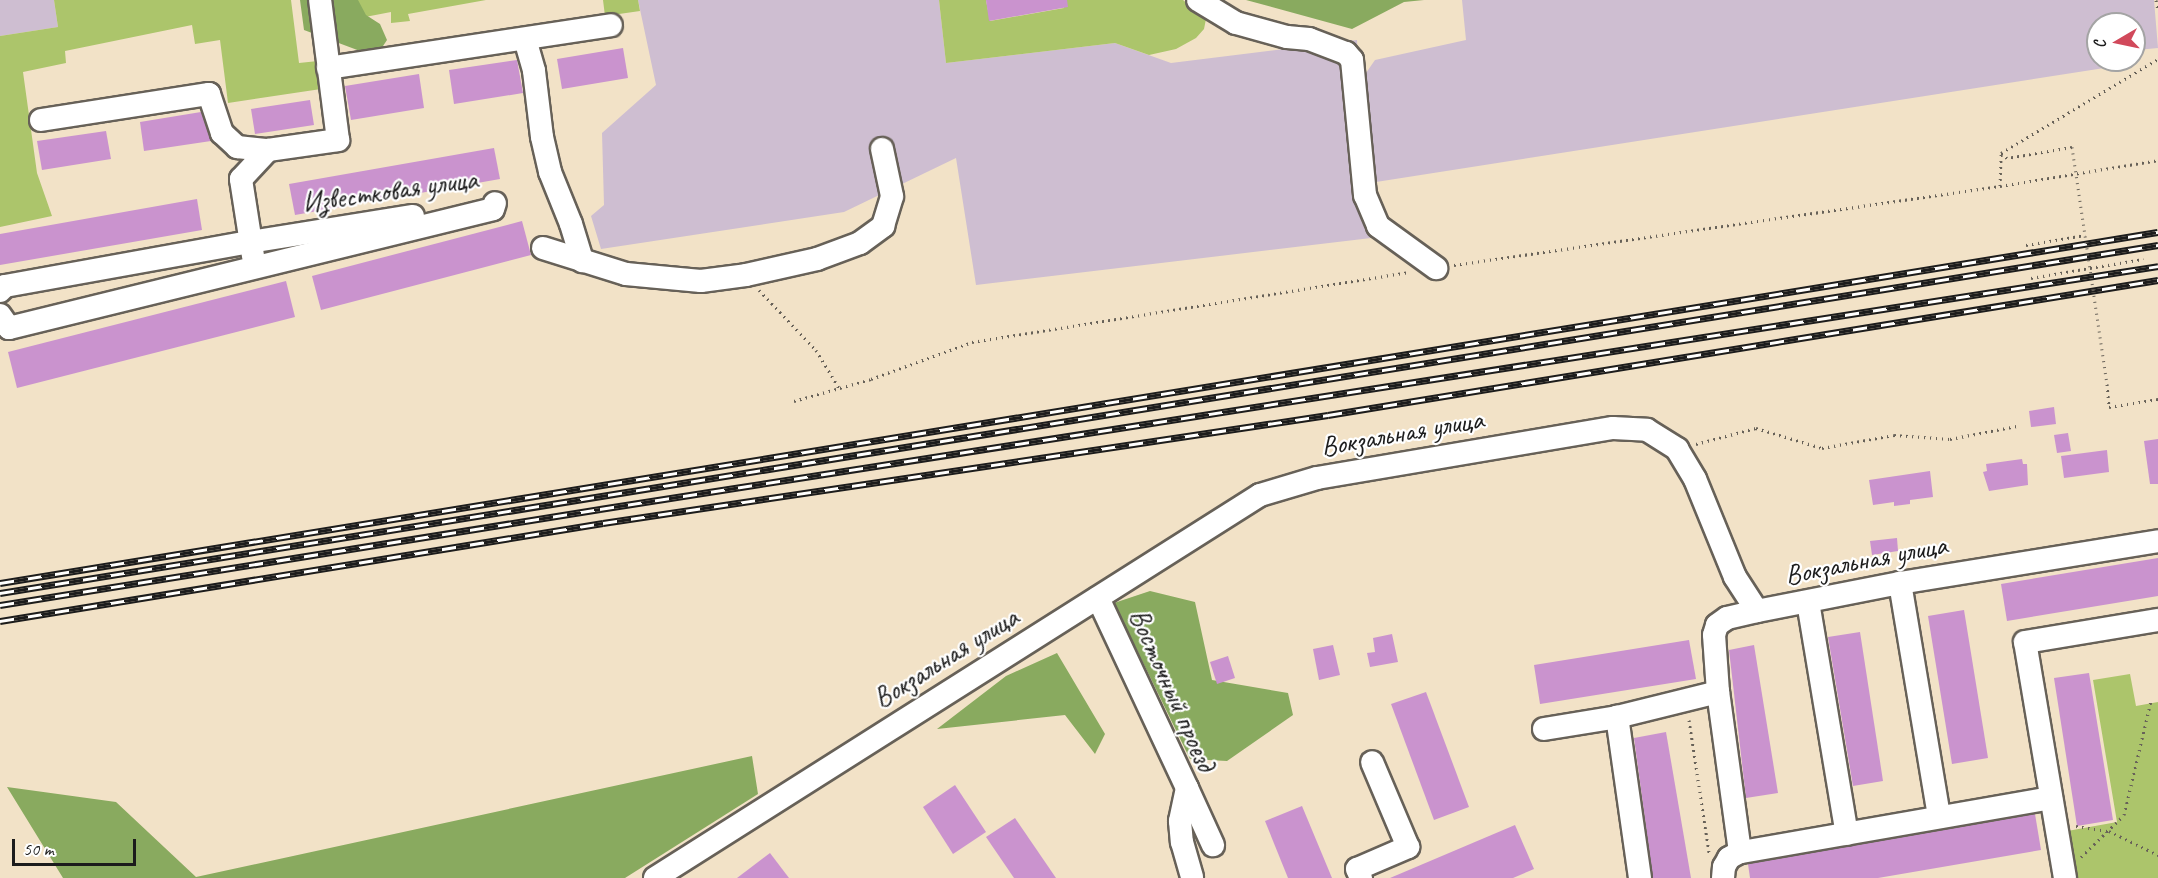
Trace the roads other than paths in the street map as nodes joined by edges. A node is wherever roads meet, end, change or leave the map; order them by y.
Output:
1 (320, 0) edge
2 (1198, 0) edge
3 (610, 25) dead end
4 (525, 39) junction
5 (328, 68) junction
6 (41, 120) dead end
7 (882, 149) dead end
8 (268, 150) junction
9 (250, 242) junction
10 (543, 248) dead end
11 (582, 261) junction
12 (1436, 268) road end
13 (256, 269) junction
14 (0, 291) edge
15 (0, 315) edge
16 (2158, 541) edge
17 (1900, 583) junction
18 (1098, 598) junction
19 (1808, 602) junction
20 (1757, 611) junction
21 (2158, 620) edge
22 (1718, 692) junction
23 (1617, 717) junction
24 (1544, 729) dead end
25 (1372, 762) dead end
26 (1186, 788) junction
27 (2051, 798) junction
28 (1939, 817) junction
29 (1847, 834) junction
30 (1214, 845) dead end
31 (1740, 852) junction
32 (2064, 874) edge
33 (666, 875) edge
34 (1192, 878) edge
35 (1361, 878) edge
36 (1640, 878) edge
37 (1723, 878) edge

1 - 5 street
2 - 12 street
3 - 4 street
4 - 5 street
4 - 11 street
5 - 8 street
6 - 8 street
7 - 11 street
8 - 9 street
9 - 13 street
9 - 13 street, Известковая улица
9 - 14 street, Известковая улица
10 - 11 street
13 - 15 street, Известковая улица
16 - 17 street, Вокзальная улица
17 - 19 street, Вокзальная улица
17 - 28 street
18 - 20 street, Вокзальная улица
18 - 26 street, Восточный проезд
18 - 33 street, Вокзальная улица
19 - 20 street, Вокзальная улица
19 - 29 street
20 - 22 street
21 - 27 street
22 - 23 street
22 - 31 street
23 - 24 street
23 - 36 street
25 - 35 street
26 - 30 street
26 - 34 street, Восточный проезд
27 - 28 street
27 - 32 street
28 - 29 street
29 - 31 street
31 - 37 street

